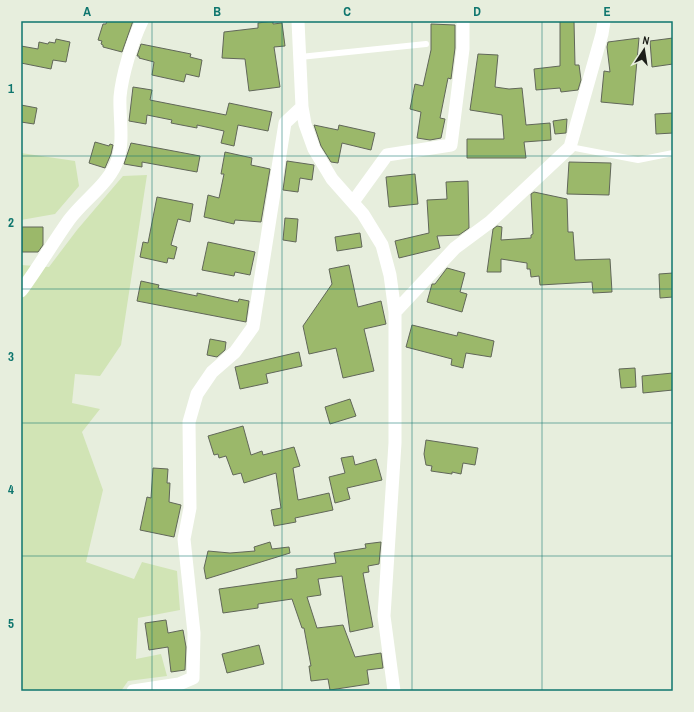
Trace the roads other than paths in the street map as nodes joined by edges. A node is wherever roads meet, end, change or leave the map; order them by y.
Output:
1 (142, 21) edge
2 (298, 21) edge
3 (463, 21) edge
4 (604, 21) edge
5 (426, 44) dead end
6 (300, 57) junction
7 (302, 106) junction
8 (570, 147) junction
9 (673, 153) edge
10 (353, 202) junction
11 (21, 291) edge
12 (395, 312) junction
13 (133, 691) edge
14 (394, 691) edge

1 - 11 street
2 - 6 street
3 - 10 street
4 - 8 street
5 - 6 lane
6 - 7 street
7 - 10 street
7 - 13 street
8 - 9 lane
8 - 12 street
10 - 12 street
12 - 14 street

